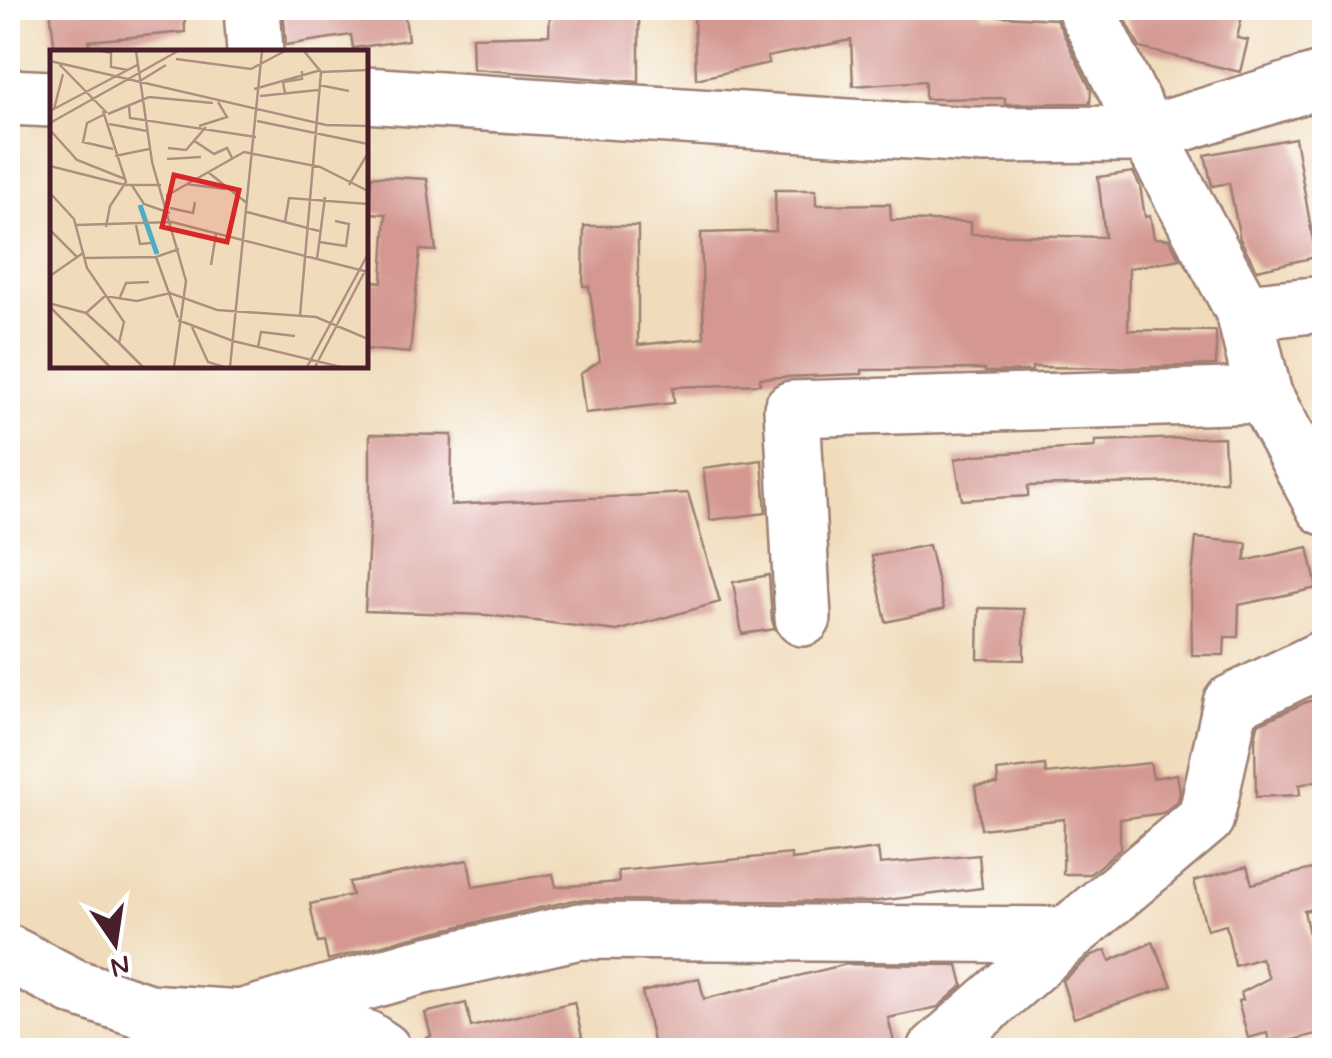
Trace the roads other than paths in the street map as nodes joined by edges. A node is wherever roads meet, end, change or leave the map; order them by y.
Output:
1 (252, 8) edge
2 (1085, 8) edge
3 (255, 50) edge
4 (1324, 79) edge
5 (368, 95) edge
6 (8, 98) edge
7 (50, 99) edge
8 (1148, 134) junction
9 (1324, 304) edge
10 (1244, 312) junction
11 (1264, 395) junction
12 (1324, 507) edge
13 (803, 618) dead end
14 (1324, 658) edge
15 (1067, 935) junction
16 (8, 953) edge
17 (240, 1018) junction
18 (383, 1050) edge
19 (936, 1050) edge

1 - 3 street
2 - 8 street
4 - 8 street
5 - 8 street
6 - 7 street
8 - 10 street
9 - 10 street
10 - 11 street
11 - 12 street
11 - 13 street
14 - 15 street
15 - 17 street
15 - 19 street
16 - 17 street
17 - 18 street

